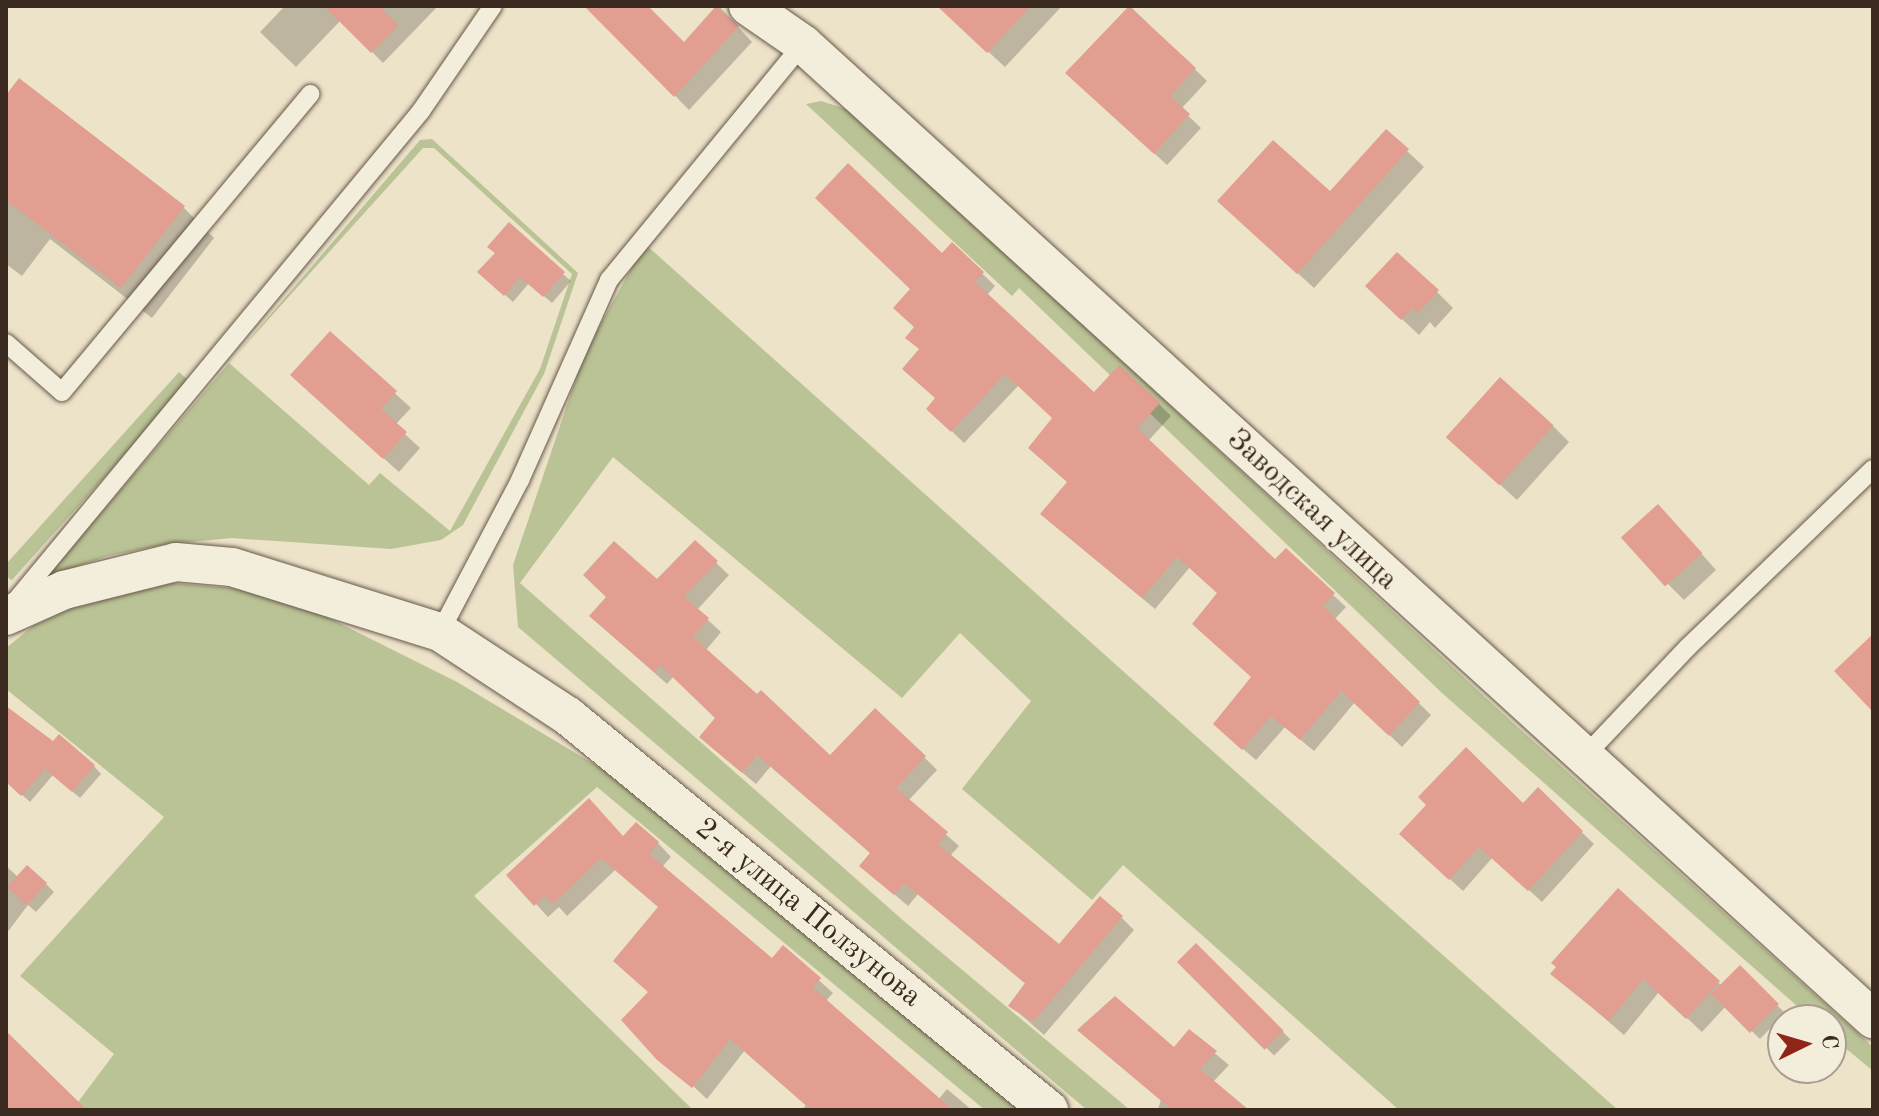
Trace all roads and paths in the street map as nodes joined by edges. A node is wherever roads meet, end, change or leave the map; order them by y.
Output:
1 (493, 6) edge
2 (748, 6) edge
3 (803, 44) junction
4 (310, 94) dead end
5 (6, 343) edge
6 (1873, 469) edge
7 (6, 614) edge
8 (440, 632) junction
9 (1583, 758) junction
10 (1873, 1019) edge
11 (1049, 1110) edge

1 - 7 lane
2 - 3 street, Заводская улица
3 - 8 lane
3 - 9 street, Заводская улица
4 - 5 lane
6 - 9 lane
7 - 8 street, 2-я улица Ползунова
8 - 11 street, 2-я улица Ползунова
9 - 10 street, Заводская улица

